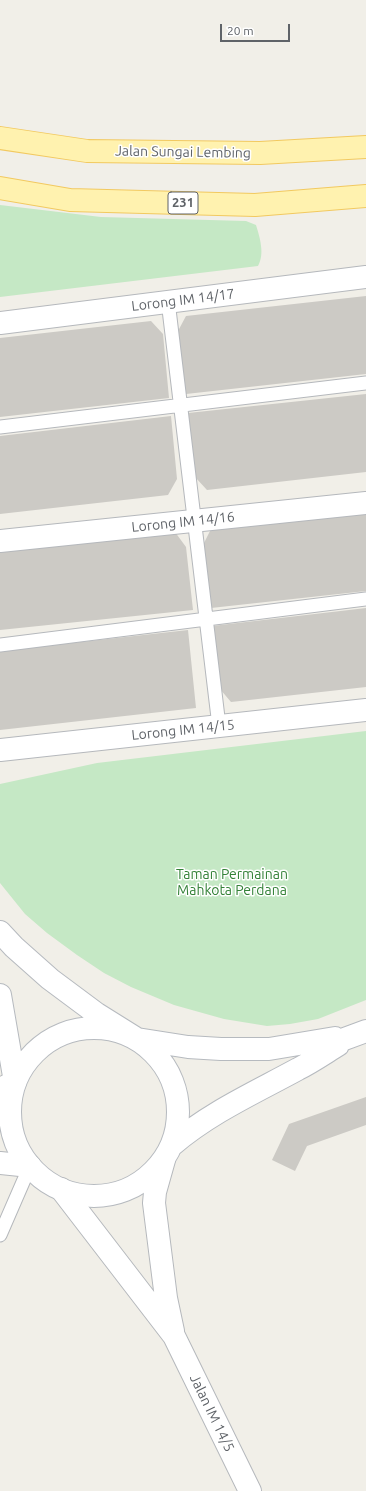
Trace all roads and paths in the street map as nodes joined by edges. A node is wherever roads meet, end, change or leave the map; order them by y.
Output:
1 (0, 138) edge
2 (366, 147) edge
3 (0, 188) edge
4 (366, 196) edge
5 (366, 277) edge
6 (168, 301) junction
7 (0, 323) edge
8 (366, 383) edge
9 (181, 406) junction
10 (0, 428) edge
11 (366, 503) edge
12 (194, 521) junction
13 (0, 541) edge
14 (366, 599) edge
15 (206, 620) junction
16 (0, 645) edge
17 (366, 710) edge
18 (218, 726) junction
19 (0, 750) edge
20 (0, 932) edge
21 (0, 995) edge
22 (366, 1031) edge
23 (137, 1039) junction
24 (339, 1041) junction
25 (7, 1086) edge
26 (168, 1153) junction
27 (0, 1163) edge
28 (30, 1166) junction
29 (61, 1189) junction
30 (0, 1235) edge
31 (174, 1336) junction
32 (250, 1491) edge

1 - 2 main road, Jalan Sungai Lembing
3 - 4 main road, 231
5 - 6 street, Lorong IM 14/17
6 - 7 street, Lorong IM 14/17
6 - 9 lane
8 - 9 lane
9 - 10 lane
9 - 12 lane
11 - 12 street, Lorong IM 14/16
12 - 13 street, Lorong IM 14/16
12 - 15 lane
14 - 15 lane
15 - 16 lane
15 - 18 lane
17 - 18 street, Lorong IM 14/15
18 - 19 street, Lorong IM 14/15
20 - 23 street
21 - 25 street
22 - 24 street
23 - 24 street
23 - 25 street
23 - 26 street
24 - 26 street
25 - 28 street
26 - 29 street
26 - 31 street
27 - 28 street
28 - 29 street
28 - 30 lane
29 - 31 street
31 - 32 street, Jalan IM 14/5

